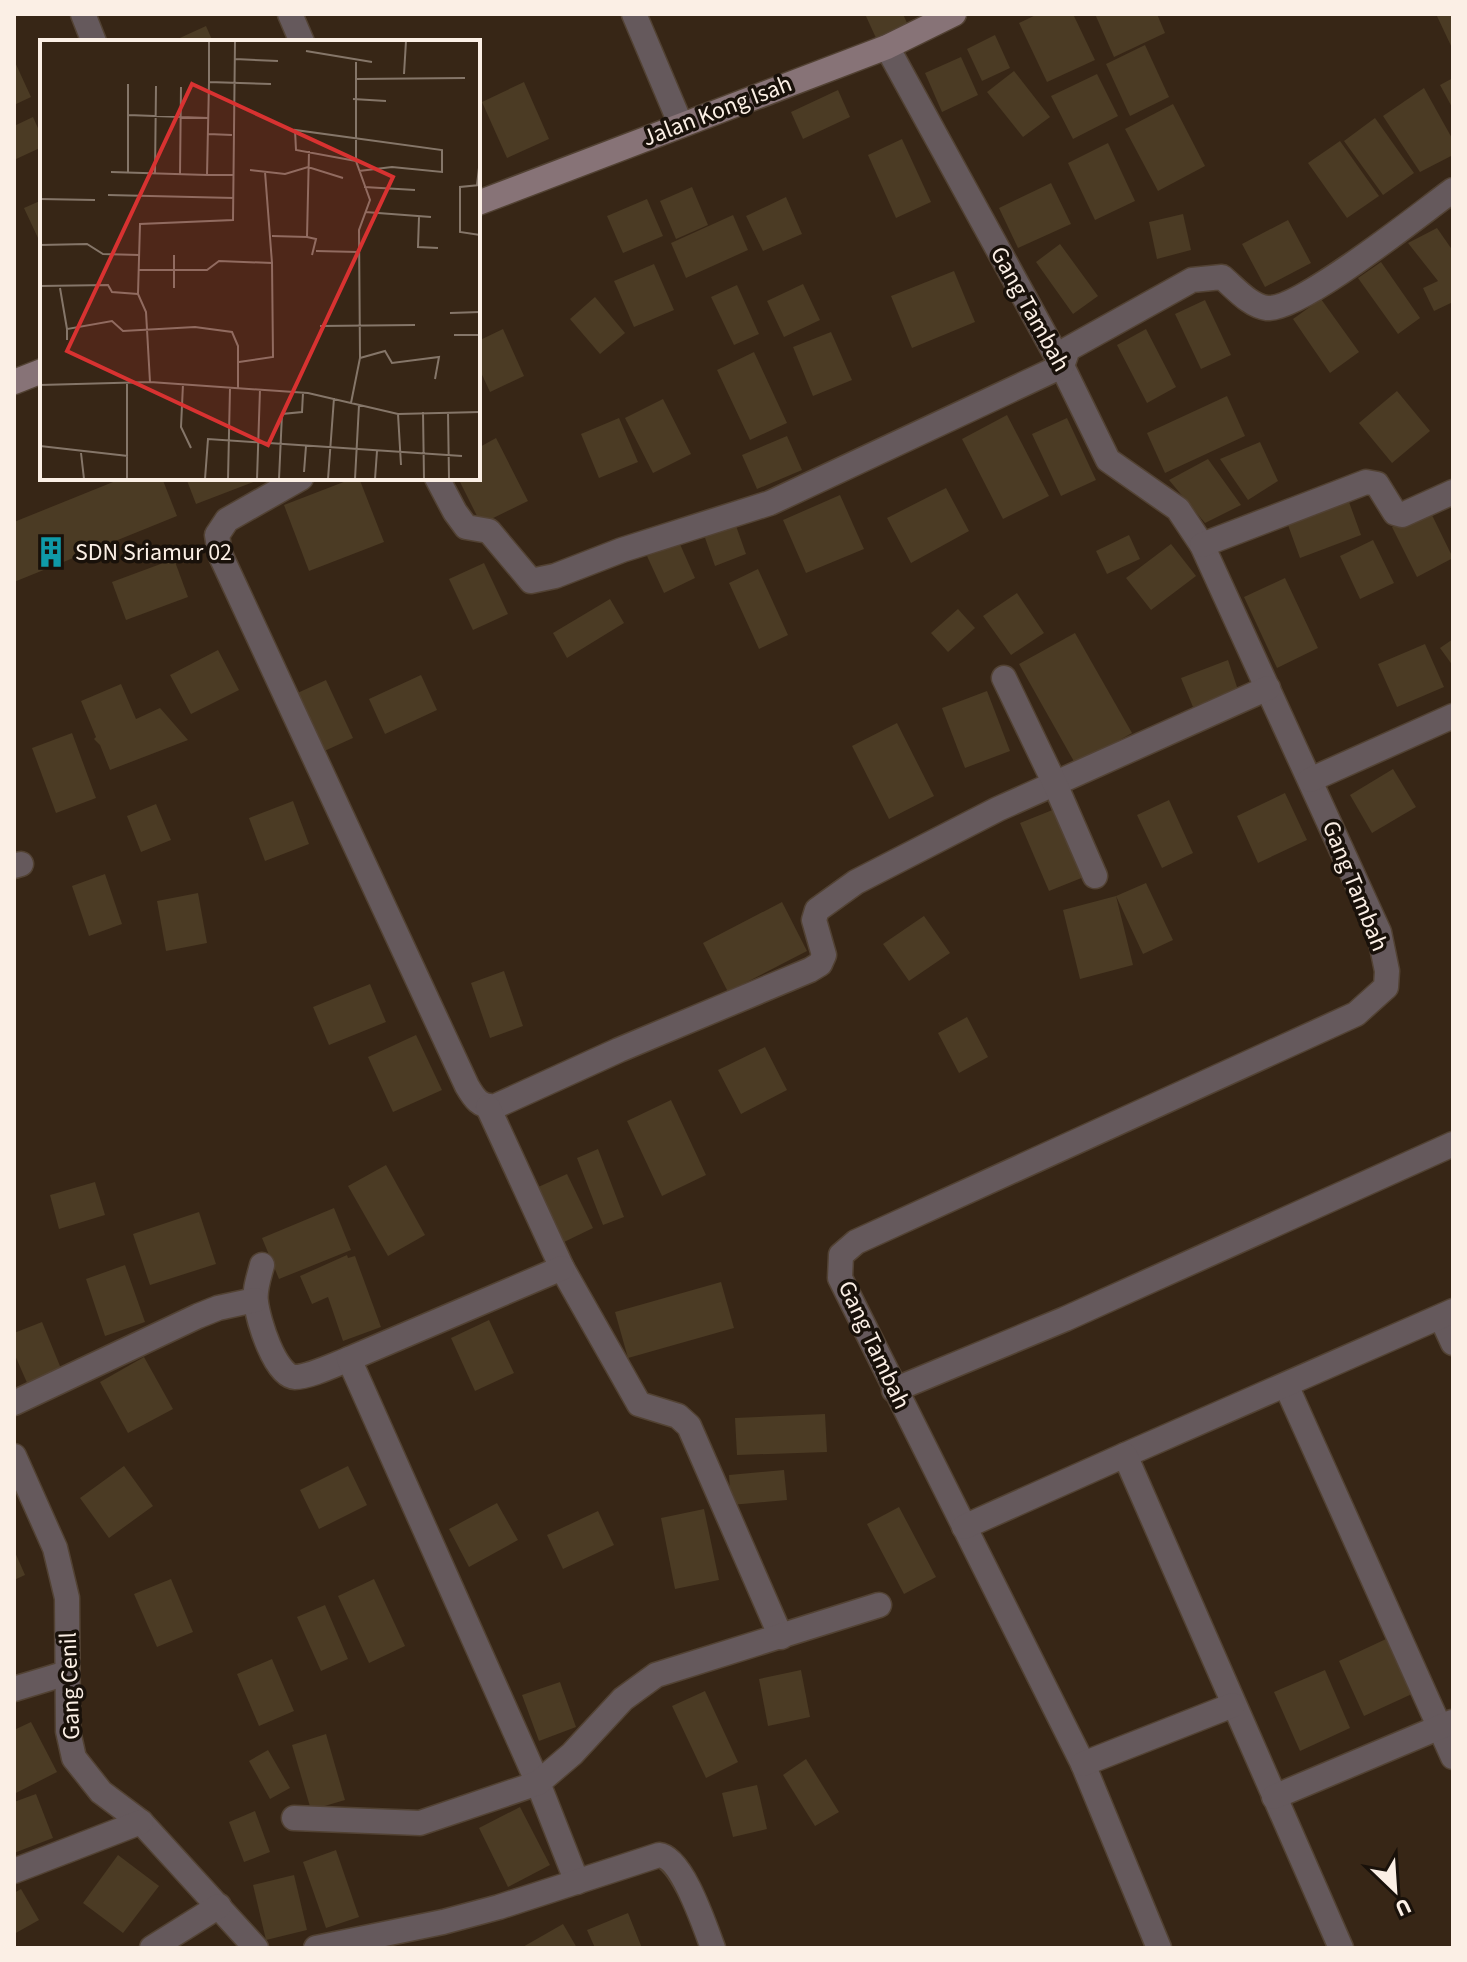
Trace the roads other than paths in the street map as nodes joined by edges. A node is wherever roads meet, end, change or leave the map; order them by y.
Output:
1 (83, 14) edge
2 (290, 14) edge
3 (634, 14) edge
4 (954, 14) edge
5 (93, 40) edge
6 (301, 40) edge
7 (887, 47) junction
8 (681, 125) junction
9 (1453, 190) edge
10 (480, 202) edge
11 (1062, 366) junction
12 (40, 372) edge
13 (14, 382) edge
14 (297, 480) edge
15 (438, 480) edge
16 (1453, 492) edge
17 (1202, 545) junction
18 (1004, 678) dead end
19 (1268, 688) junction
20 (1453, 716) edge
21 (1310, 780) junction
22 (1055, 784) junction
23 (1095, 876) dead end
24 (488, 1107) junction
25 (1453, 1144) edge
26 (262, 1265) dead end
27 (562, 1268) junction
28 (255, 1300) junction
29 (1447, 1314) edge
30 (1453, 1343) edge
31 (349, 1359) junction
32 (1286, 1385) junction
33 (894, 1390) junction
34 (14, 1403) edge
35 (1125, 1455) junction
36 (14, 1456) edge
37 (964, 1527) junction
38 (879, 1605) dead end
39 (781, 1637) junction
40 (67, 1673) junction
41 (14, 1689) edge
42 (1233, 1705) junction
43 (1446, 1724) edge
44 (1453, 1757) edge
45 (1083, 1764) junction
46 (538, 1783) junction
47 (1274, 1797) junction
48 (294, 1818) dead end
49 (141, 1822) junction
50 (14, 1871) edge
51 (577, 1882) junction
52 (219, 1906) junction
53 (152, 1948) edge
54 (256, 1948) edge
55 (316, 1948) edge
56 (713, 1948) edge
57 (1159, 1948) edge
58 (1341, 1948) edge

1 - 5 street
2 - 6 street
3 - 8 street
4 - 7 street, Jalan Kong Isah
7 - 8 street, Jalan Kong Isah
7 - 11 street, Gang Tambah
8 - 10 street, Jalan Kong Isah
9 - 11 street
11 - 15 street
11 - 17 street, Gang Tambah
12 - 13 street
14 - 24 street
16 - 17 street
17 - 19 street, Gang Tambah
18 - 22 street
19 - 21 street, Gang Tambah
19 - 22 street
20 - 21 street
21 - 33 street, Gang Tambah
22 - 23 street
22 - 24 street
24 - 27 street
25 - 33 street
26 - 28 street
27 - 31 street
27 - 39 street
28 - 31 street
28 - 34 street
29 - 30 street
29 - 32 street
31 - 46 street
32 - 35 street
32 - 43 street
33 - 37 street, Gang Tambah
35 - 37 street
35 - 42 street
36 - 40 street, Gang Cenil
37 - 45 street, Gang Tambah
38 - 39 street
39 - 46 street
40 - 41 street
40 - 49 street, Gang Cenil
42 - 45 street
42 - 47 street
43 - 44 street
43 - 47 street
45 - 57 street, Gang Tambah
46 - 48 street
46 - 51 street
47 - 58 street
49 - 50 street
49 - 52 street, Gang Cenil
51 - 55 street
51 - 56 street
52 - 53 street
52 - 54 street, Gang Cenil

